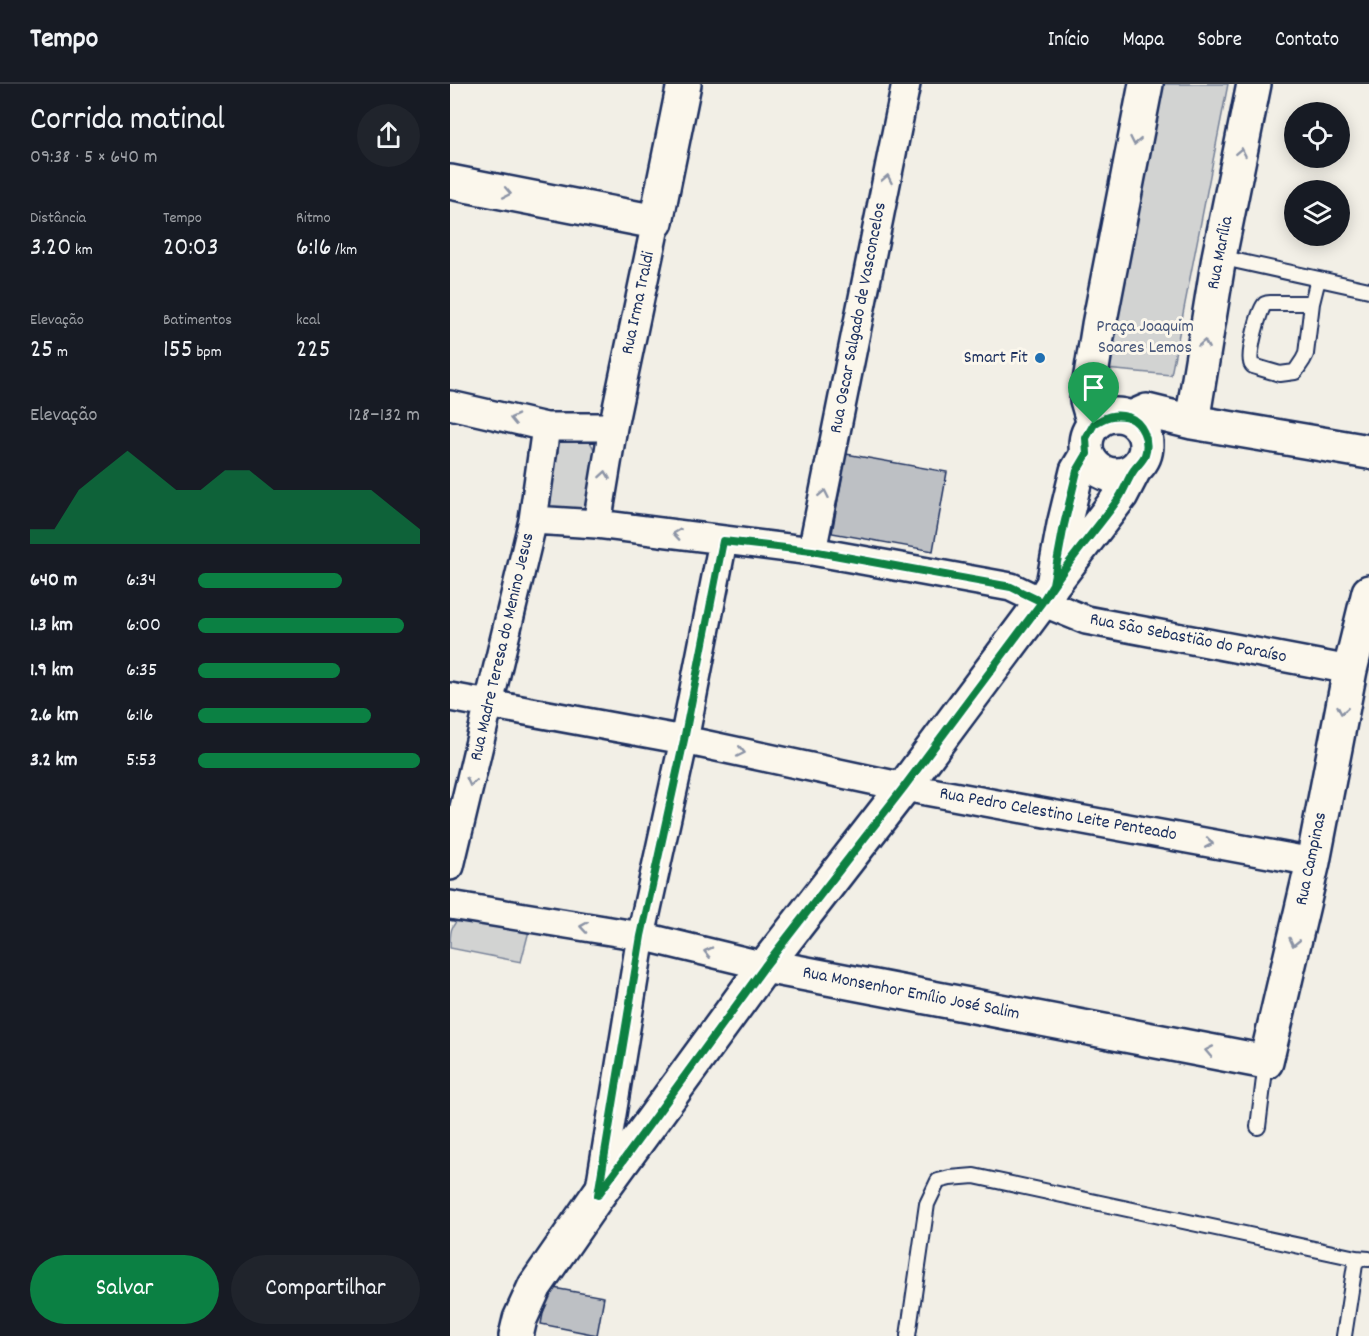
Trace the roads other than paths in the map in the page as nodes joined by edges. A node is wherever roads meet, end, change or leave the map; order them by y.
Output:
1 (684, 84) edge
2 (906, 84) edge
3 (1146, 84) edge
4 (1254, 84) edge
5 (450, 182) edge
6 (656, 222) junction
7 (1219, 257) junction
8 (1318, 279) junction
9 (1369, 290) edge
10 (1312, 303) junction
11 (450, 405) edge
12 (1131, 418) junction
13 (1192, 422) junction
14 (546, 427) junction
15 (614, 427) junction
16 (1090, 439) junction
17 (1369, 452) edge
18 (1139, 463) junction
19 (533, 520) junction
20 (597, 524) junction
21 (723, 541) junction
22 (812, 551) junction
23 (1369, 592) edge
24 (1048, 593) junction
25 (1350, 670) junction
26 (450, 697) edge
27 (489, 704) junction
28 (684, 740) junction
29 (904, 787) junction
30 (1312, 862) junction
31 (450, 866) edge
32 (450, 905) edge
33 (641, 936) junction
34 (765, 966) junction
35 (1266, 1062) junction
36 (1258, 1127) dead end
37 (598, 1195) junction
38 (1363, 1258) edge
39 (514, 1330) edge
40 (908, 1336) edge
41 (1344, 1336) edge

1 - 6 street, Rua Irma Traldi
22 -> 2 street, Rua Oscar Salgado de Vasconcelos
3 -> 16 street
7 -> 4 street, Rua Marília
5 -> 6 street
6 - 15 street, Rua Irma Traldi
7 - 8 lane
13 -> 7 street, Rua Marília
8 - 9 lane
8 - 10 lane
10 - 10 lane
14 -> 11 street
12 - 13 street
12 - 16 street
12 - 18 street
13 - 17 street
13 - 18 street
14 - 15 street
14 - 19 street, Rua Madre Teresa do Menino Jesus
20 -> 15 street, Rua Irma Traldi
16 - 18 street
16 - 24 street
18 - 24 street
19 - 20 street, Rua São Sebastião do Paraíso
19 - 27 street, Rua Madre Teresa do Menino Jesus
21 -> 20 street, Rua São Sebastião do Paraíso
21 - 22 street, Rua São Sebastião do Paraíso
21 - 28 street
22 - 24 street, Rua São Sebastião do Paraíso
23 - 25 street, Rua Campinas
24 - 25 street, Rua São Sebastião do Paraíso
24 - 29 street
25 -> 30 street, Rua Campinas
26 - 27 street, Rua Pedro Celestino Leite Penteado
27 - 28 street, Rua Pedro Celestino Leite Penteado
27 -> 31 street, Rua Madre Teresa do Menino Jesus
28 -> 29 street, Rua Pedro Celestino Leite Penteado
28 - 33 street
29 -> 30 street, Rua Pedro Celestino Leite Penteado
29 - 34 street
30 -> 35 street, Rua Campinas
33 -> 32 street, Rua Monsenhor Emílio José Salim
34 -> 33 street, Rua Monsenhor Emílio José Salim
33 - 37 street
35 -> 34 street, Rua Monsenhor Emílio José Salim
34 - 37 street
35 - 36 lane, Rua Campinas
37 - 39 street
38 - 40 lane
38 - 41 lane

